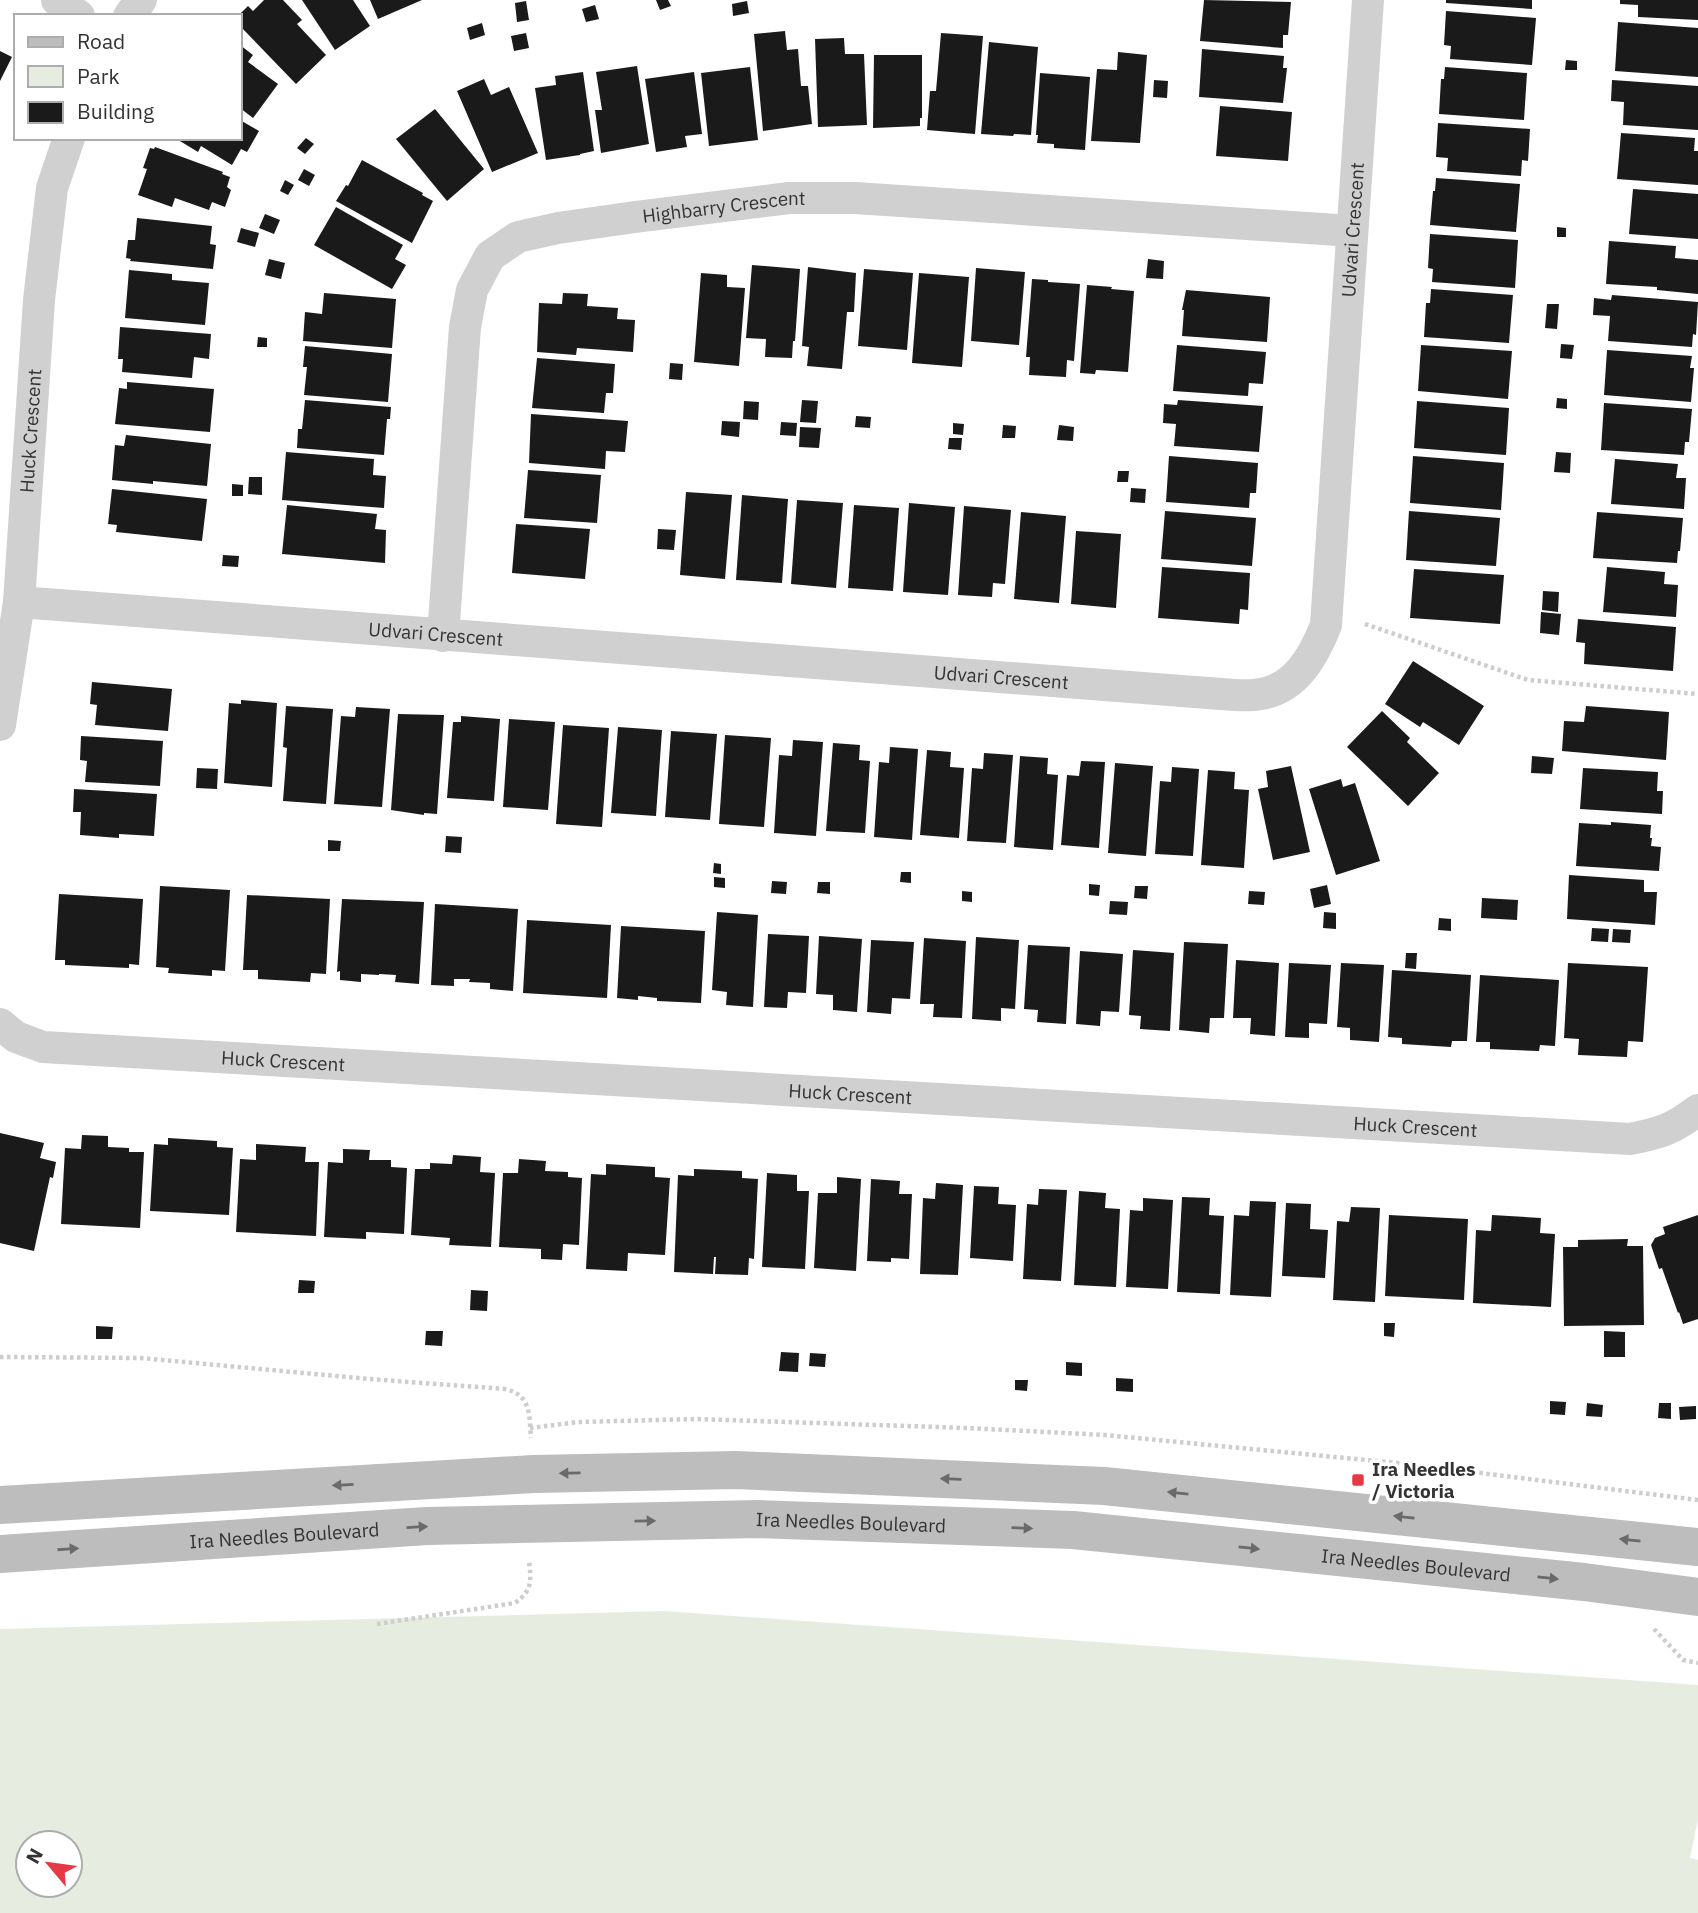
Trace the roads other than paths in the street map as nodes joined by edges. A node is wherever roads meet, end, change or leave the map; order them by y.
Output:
1 (57, 0) edge
2 (1368, 0) edge
3 (76, 14) edge
4 (68, 140) edge
5 (1352, 231) junction
6 (19, 602) junction
7 (443, 636) junction
8 (0, 725) edge
9 (0, 1024) edge
10 (1698, 1110) edge
11 (0, 1505) edge
12 (1698, 1547) edge
13 (0, 1554) edge
14 (1698, 1597) edge

1 - 3 street
2 - 5 street, Udvari Crescent
4 - 6 street, Huck Crescent
5 - 7 street, Highbarry Crescent
5 - 7 street, Udvari Crescent
6 - 7 street, Udvari Crescent
6 - 8 street, Huck Crescent
9 - 10 street, Huck Crescent
12 -> 11 main road
13 -> 14 main road, Ira Needles Boulevard

